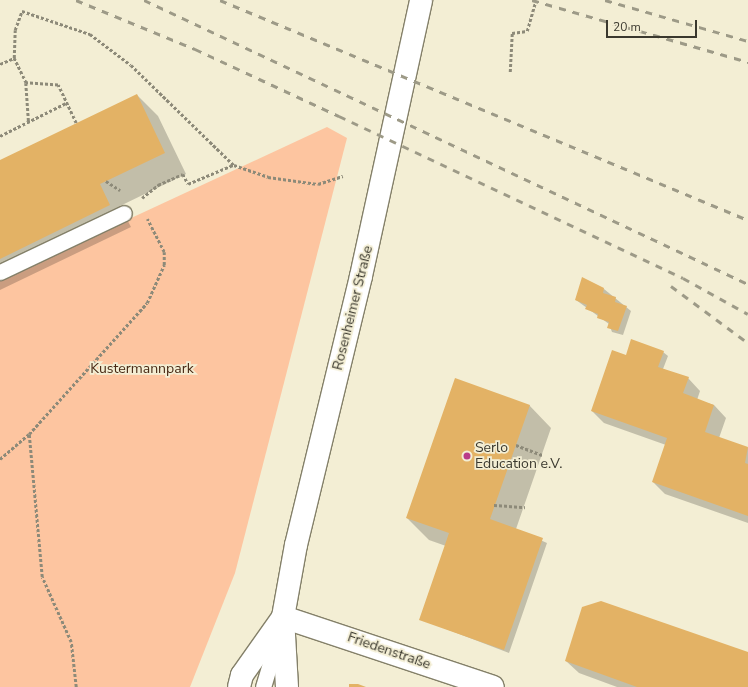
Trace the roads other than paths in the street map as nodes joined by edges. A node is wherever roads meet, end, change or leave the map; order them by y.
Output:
1 (421, 0) edge
2 (124, 213) dead end
3 (0, 272) edge
4 (283, 617) junction
5 (239, 687) edge
6 (263, 687) edge
7 (287, 687) edge
8 (493, 687) edge

1 - 4 main road, Rosenheimer Straße
2 - 3 lane
4 - 5 main road, Rosenheimer Straße
4 - 6 lane, Rosenheimer Straße
4 - 7 main road, Rosenheimer Straße
4 - 8 main road, Friedenstraße

